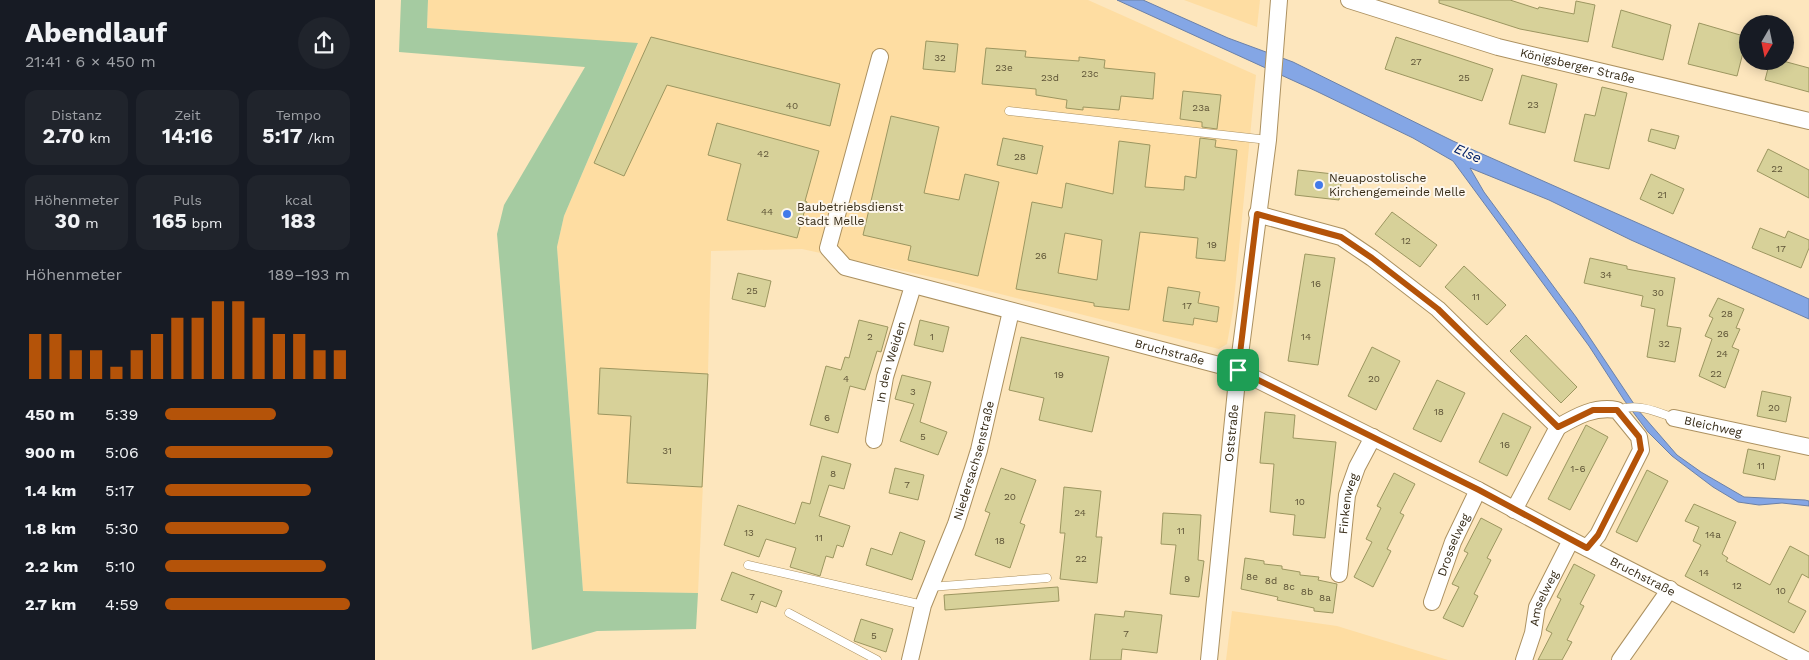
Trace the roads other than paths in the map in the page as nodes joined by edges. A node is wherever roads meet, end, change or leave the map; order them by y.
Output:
1 (1279, 0) edge
2 (1349, 0) edge
3 (880, 58) dead end
4 (1009, 111) dead end
5 (1809, 121) edge
6 (1268, 140) junction
7 (1257, 214) junction
8 (913, 286) junction
9 (1011, 311) junction
10 (1238, 370) junction
11 (1621, 408) junction
12 (1674, 418) joint
13 (1558, 427) junction
14 (1373, 437) junction
15 (874, 440) dead end
16 (1809, 447) edge
17 (1479, 490) junction
18 (1514, 510) junction
19 (1571, 540) junction
20 (1587, 548) junction
21 (748, 565) dead end
22 (1339, 574) dead end
23 (1047, 578) dead end
24 (931, 587) junction
25 (1670, 589) junction
26 (1432, 602) dead end
27 (923, 605) junction
28 (789, 613) dead end
29 (877, 660) edge
30 (910, 660) edge
31 (1209, 660) edge
32 (1524, 660) edge
33 (1620, 660) edge
34 (1805, 660) edge

1 - 6 street, Oststraße
2 - 5 street, Königsberger Straße
3 - 8 street, Bruchstraße
4 - 6 lane
6 - 7 street, Oststraße
7 - 10 street, Oststraße
7 - 13 street
8 - 9 street, Bruchstraße
8 - 15 street, In den Weiden
9 - 10 street, Bruchstraße
9 - 24 street, Niedersachsenstraße
10 - 14 street, Bruchstraße
10 - 31 street, Oststraße
11 - 12 lane, Bleichweg
11 - 13 street
11 - 20 street
12 - 16 street, Bleichweg
13 - 18 street
14 - 17 street, Bruchstraße
14 - 22 street, Finkenweg
17 - 18 street, Bruchstraße
17 - 26 street, Drosselweg
18 - 19 street, Bruchstraße
19 - 20 street, Bruchstraße
19 - 32 street, Amselweg
20 - 25 street, Bruchstraße
21 - 27 lane
23 - 24 lane
24 - 27 street, Niedersachsenstraße
25 - 33 street
25 - 34 street, Bruchstraße
27 - 30 street, Niedersachsenstraße
28 - 29 lane

